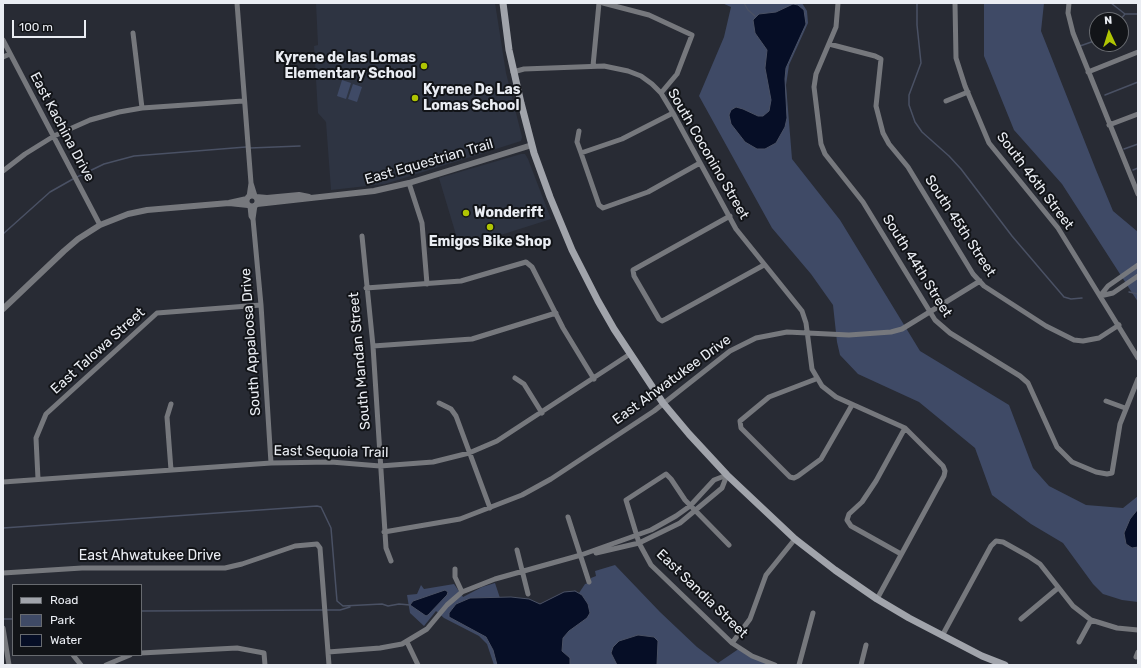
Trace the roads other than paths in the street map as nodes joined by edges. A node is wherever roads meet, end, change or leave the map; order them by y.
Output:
1 (237, 3) edge
2 (502, 3) edge
3 (599, 3) edge
4 (603, 3) edge
5 (838, 3) edge
6 (955, 3) edge
7 (1069, 3) edge
8 (133, 33) dead end
9 (3, 40) edge
10 (829, 44) junction
11 (1138, 52) edge
12 (10, 54) junction
13 (3, 57) edge
14 (594, 66) junction
15 (513, 72) junction
16 (1088, 72) junction
17 (968, 92) junction
18 (660, 93) junction
19 (244, 101) junction
20 (946, 101) dead end
21 (142, 108) junction
22 (673, 113) junction
23 (1138, 114) edge
24 (1109, 125) junction
25 (579, 131) dead end
26 (54, 136) junction
27 (532, 145) junction
28 (581, 153) junction
29 (700, 164) junction
30 (3, 171) edge
31 (409, 183) junction
32 (1138, 194) edge
33 (252, 201) junction
34 (730, 216) junction
35 (100, 225) junction
36 (362, 236) dead end
37 (1138, 265) edge
38 (764, 266) junction
39 (1138, 276) edge
40 (980, 281) junction
41 (427, 284) junction
42 (366, 288) junction
43 (1100, 296) junction
44 (260, 305) junction
45 (3, 309) edge
46 (930, 312) junction
47 (556, 313) junction
48 (1119, 325) junction
49 (808, 333) junction
50 (372, 346) junction
51 (630, 354) junction
52 (1138, 358) edge
53 (515, 378) dead end
54 (594, 378) junction
55 (816, 379) junction
56 (1138, 379) edge
57 (1106, 401) dead end
58 (439, 403) dead end
59 (663, 403) junction
60 (171, 404) dead end
61 (852, 405) junction
62 (1126, 408) junction
63 (542, 412) junction
64 (905, 428) junction
65 (469, 453) junction
66 (271, 463) junction
67 (380, 466) junction
68 (171, 470) junction
69 (727, 475) junction
70 (38, 479) junction
71 (3, 482) edge
72 (490, 508) junction
73 (693, 509) junction
74 (568, 517) dead end
75 (384, 532) junction
76 (637, 535) junction
77 (795, 538) junction
78 (639, 543) junction
79 (729, 545) dead end
80 (517, 550) dead end
81 (901, 554) junction
82 (581, 555) junction
83 (391, 561) dead end
84 (455, 569) dead end
85 (522, 572) junction
86 (3, 573) edge
87 (589, 582) dead end
88 (1058, 588) junction
89 (460, 593) junction
90 (528, 594) dead end
91 (877, 599) junction
92 (813, 613) dead end
93 (1021, 619) dead end
94 (1091, 620) junction
95 (3, 628) edge
96 (1138, 630) edge
97 (942, 636) junction
98 (407, 642) junction
99 (1079, 642) dead end
100 (732, 643) junction
101 (866, 645) dead end
102 (328, 652) junction
103 (142, 653) edge
104 (74, 656) edge
105 (128, 656) edge
106 (7, 662) edge
107 (81, 665) edge
108 (106, 665) edge
109 (265, 665) edge
110 (329, 665) edge
111 (418, 665) edge
112 (775, 665) edge
113 (798, 665) edge
114 (861, 665) edge
115 (1005, 665) edge

1 - 19 street, South Appaloosa Drive
2 - 15 main road
3 - 14 street
4 - 18 street
5 - 10 street, South 44th Street
6 - 17 street, South 46th Street
7 - 16 street
8 - 21 street
9 - 12 street, East Kachina Drive
10 - 40 street, South 45th Street
10 - 46 street, South 44th Street
11 - 16 street
12 - 13 street
12 - 26 street, East Kachina Drive
14 - 15 street, South Coconino Street
14 - 18 street, South Coconino Street
15 - 27 main road
16 - 24 street
17 - 20 street
17 - 43 street, South 46th Street
18 - 22 street, South Coconino Street
19 - 21 street
19 - 33 street, South Appaloosa Drive
21 - 26 street
22 - 28 street
22 - 29 street, South Coconino Street
23 - 24 street
24 - 32 street
25 - 28 street
26 - 30 street
26 - 35 street, East Kachina Drive
27 - 31 street, East Equestrian Trail
27 - 51 main road
28 - 29 street
29 - 34 street, South Coconino Street
31 - 33 street, East Equestrian Trail
31 - 41 street
33 - 35 street, East Equestrian Trail
33 - 44 street, South Appaloosa Drive
34 - 38 street, South Coconino Street
34 - 38 street
35 - 45 street, East Equestrian Trail
36 - 42 street, South Mandan Street
37 - 43 street
38 - 49 street, South Coconino Street
39 - 43 street
40 - 46 street, East Ahwatukee Drive
40 - 48 street, South 45th Street
41 - 42 street
41 - 47 street
42 - 50 street, South Mandan Street
43 - 48 street, South 46th Street
44 - 66 street, South Appaloosa Drive
44 - 70 street, East Talowa Street
46 - 49 street, East Ahwatukee Drive
46 - 62 street, South 44th Street
47 - 50 street
47 - 54 street
48 - 52 street, South 46th Street
49 - 55 street, South Coconino Street
49 - 59 street, East Ahwatukee Drive
50 - 67 street, South Mandan Street
51 - 54 street, East Sequoia Trail
51 - 59 main road
53 - 63 street
54 - 63 street, East Sequoia Trail
55 - 61 street
55 - 61 street
56 - 62 street
57 - 62 street
58 - 65 street
59 - 69 main road
59 - 72 street, East Ahwatukee Drive
60 - 68 street
61 - 64 street
63 - 65 street, East Sequoia Trail
64 - 81 street
64 - 81 street
65 - 67 street, East Sequoia Trail
65 - 72 street
66 - 67 street, East Sequoia Trail
66 - 68 street, East Sequoia Trail
67 - 75 street, South Mandan Street
68 - 70 street, East Sequoia Trail
69 - 73 street
69 - 73 street
69 - 77 main road
70 - 71 street, East Sequoia Trail
72 - 75 street, East Ahwatukee Drive
73 - 76 street
73 - 76 street, East Sandia Street
73 - 78 street
73 - 79 street
74 - 82 street
75 - 83 street, South Mandan Street
76 - 78 street, East Sandia Street
76 - 82 street
77 - 91 main road
77 - 100 street
78 - 82 street
78 - 100 street, East Sandia Street
80 - 85 street
81 - 91 street
82 - 85 street
82 - 87 street
84 - 89 street
85 - 89 street
85 - 90 street
86 - 102 street, East Ahwatukee Drive
88 - 93 street
88 - 94 street
88 - 97 street
89 - 98 street
91 - 97 main road
92 - 113 street
94 - 96 street
94 - 99 street
95 - 106 street
97 - 115 main road
98 - 102 street
98 - 111 street
100 - 112 street, East Sandia Street
101 - 114 street
102 - 110 street
103 - 109 street
104 - 107 street
105 - 108 street

